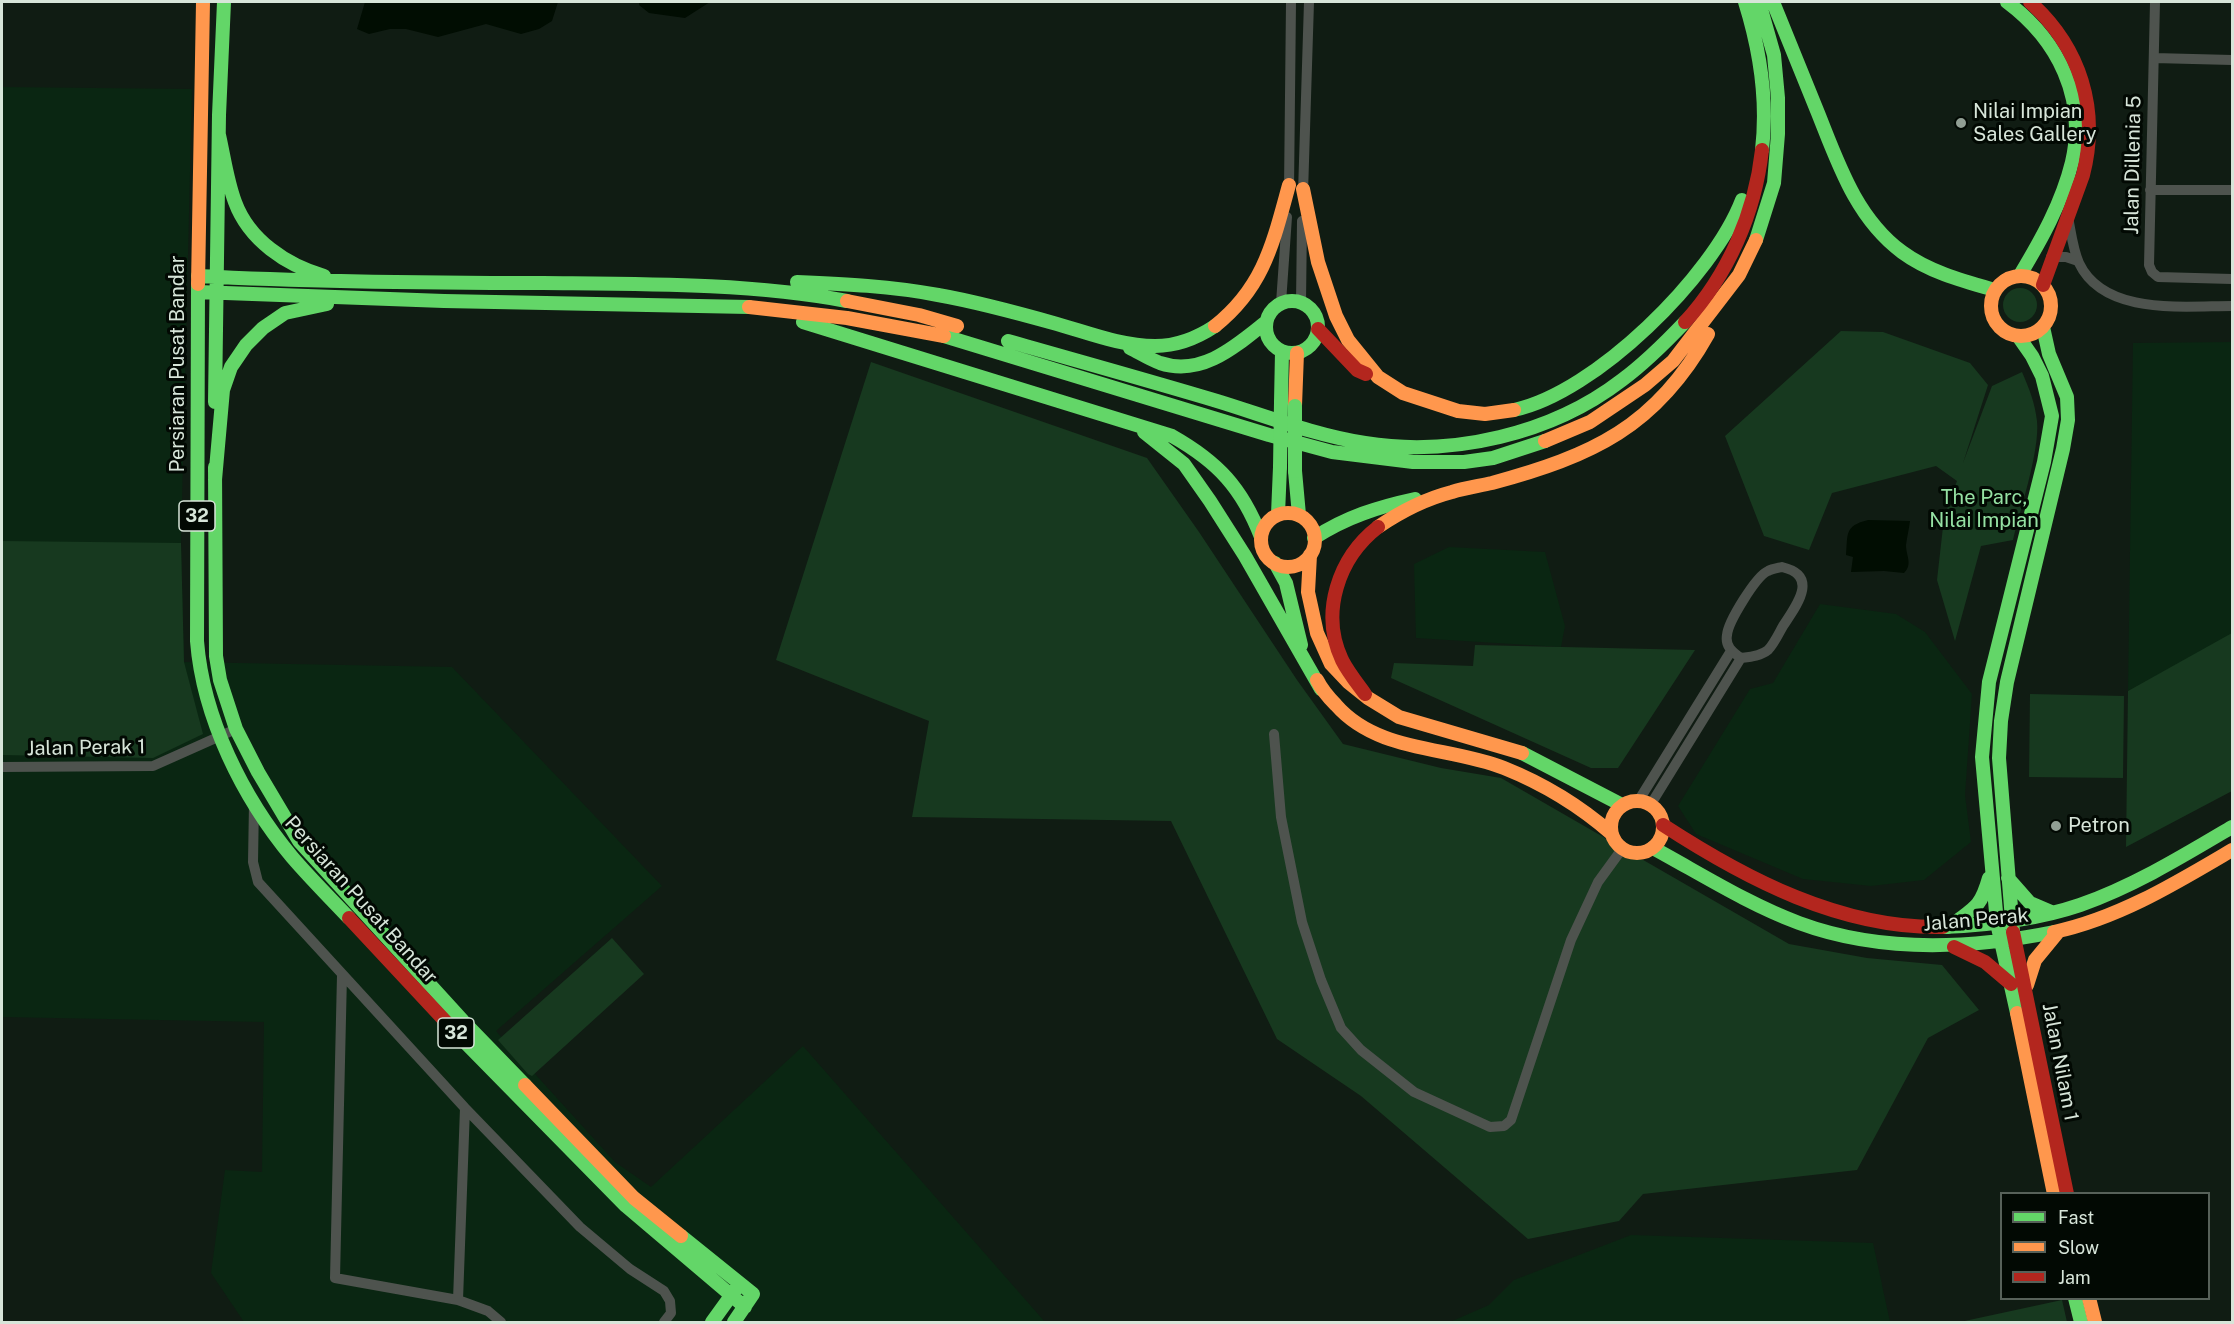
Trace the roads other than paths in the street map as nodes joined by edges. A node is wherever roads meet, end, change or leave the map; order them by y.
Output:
1 (203, 2) edge
2 (224, 2) edge
3 (1291, 2) edge
4 (1309, 2) edge
5 (1745, 2) edge
6 (1759, 2) edge
7 (1773, 2) edge
8 (2007, 2) edge
9 (2030, 2) edge
10 (2156, 2) edge
11 (2154, 58) junction
12 (2232, 60) edge
13 (219, 135) junction
14 (1761, 157) junction
15 (1296, 187) junction
16 (2150, 190) junction
17 (2232, 190) edge
18 (2067, 216) junction
19 (2051, 257) junction
20 (2078, 261) junction
21 (2020, 275) junction
22 (198, 276) junction
23 (216, 277) junction
24 (2232, 279) edge
25 (357, 282) junction
26 (650, 284) junction
27 (2043, 285) junction
28 (1995, 290) junction
29 (198, 292) junction
30 (216, 292) junction
31 (1727, 294) junction
32 (356, 298) junction
33 (1281, 303) junction
34 (1301, 303) junction
35 (2232, 306) edge
36 (756, 307) junction
37 (1266, 322) junction
38 (2043, 327) junction
39 (1318, 329) junction
40 (2018, 336) junction
41 (1111, 340) junction
42 (1282, 352) junction
43 (1297, 353) junction
44 (1384, 383) junction
45 (1133, 423) junction
46 (215, 480) junction
47 (1447, 493) junction
48 (1278, 514) junction
49 (1299, 515) junction
50 (1261, 537) junction
51 (1314, 538) junction
52 (1310, 555) junction
53 (1275, 563) junction
54 (1731, 651) junction
55 (1741, 658) junction
56 (1321, 689) junction
57 (1365, 694) junction
58 (236, 729) junction
59 (1274, 734) dead end
60 (219, 736) junction
61 (2, 766) edge
62 (254, 800) junction
63 (1645, 802) junction
64 (1622, 805) junction
65 (1663, 825) junction
66 (2232, 827) edge
67 (1612, 834) junction
68 (1653, 848) junction
69 (1622, 849) junction
70 (2232, 850) edge
71 (1992, 868) junction
72 (2008, 879) junction
73 (2052, 913) junction
74 (2011, 921) junction
75 (1997, 923) junction
76 (1949, 927) junction
77 (2058, 932) junction
78 (2008, 939) junction
79 (1951, 946) junction
80 (342, 975) junction
81 (2011, 984) junction
82 (2026, 989) junction
83 (465, 1108) junction
84 (2054, 1192) edge
85 (2067, 1192) edge
86 (740, 1283) junction
87 (732, 1295) junction
88 (458, 1300) junction
89 (2075, 1300) edge
90 (2089, 1300) edge
91 (745, 1307) junction
92 (501, 1323) edge
93 (664, 1323) edge
94 (712, 1323) edge
95 (734, 1323) edge
96 (2081, 1323) edge
97 (2095, 1323) edge

1 - 22 main road, Persiaran Pusat Bandar / 32
2 - 13 main road, Persiaran Pusat Bandar / 32
3 - 15 street
4 - 15 street
5 - 14 main road
6 - 31 main road
7 - 28 main road
8 - 21 main road
9 - 18 main road
10 - 11 street, Jalan Dillenia 5
11 - 12 street
11 - 16 street, Jalan Dillenia 5
13 - 23 main road, Persiaran Pusat Bandar / 32
13 - 25 main road
14 - 26 main road
14 - 44 main road
15 - 33 street
15 - 34 street
15 - 41 main road
15 - 44 main road
16 - 17 street
16 - 24 street, Jalan Dillenia 5
18 - 19 main road
18 - 20 street
19 - 20 street
19 - 27 main road
20 - 35 street
21 - 27 main road
21 - 28 main road
22 - 23 main road
22 - 29 main road, Persiaran Pusat Bandar / 32
23 - 25 main road
23 - 30 main road, Persiaran Pusat Bandar / 32
25 - 26 main road
26 - 41 main road
27 - 38 main road
28 - 40 main road
29 - 30 main road
29 - 60 main road, Persiaran Pusat Bandar / 32
30 - 32 main road
30 - 46 main road, Persiaran Pusat Bandar / 32
31 - 36 main road
31 - 47 main road
32 - 36 main road
32 - 46 main road
33 - 34 main road
33 - 37 main road
34 - 39 main road
36 - 45 main road
37 - 41 main road
37 - 42 main road
38 - 40 main road
38 - 72 main road
39 - 43 main road
39 - 44 main road
40 - 71 main road
42 - 43 main road
42 - 48 main road, bridge
43 - 49 main road, bridge
45 - 50 main road
45 - 56 main road
46 - 58 main road, Persiaran Pusat Bandar / 32
47 - 51 main road
47 - 57 main road
48 - 49 main road
48 - 50 main road
49 - 51 main road
50 - 53 main road
51 - 52 main road
52 - 53 main road
52 - 57 main road
53 - 56 main road
54 - 55 street
54 - 55 street
54 - 63 street
55 - 63 street
56 - 67 main road
57 - 64 main road
58 - 60 street, Jalan Perak 1
58 - 86 main road, Persiaran Pusat Bandar / 32
59 - 69 street
60 - 61 street, Jalan Perak 1
60 - 62 main road, Persiaran Pusat Bandar / 32
62 - 80 street
62 - 87 main road, Persiaran Pusat Bandar / 32
63 - 64 main road
63 - 65 main road
64 - 67 main road
65 - 68 main road
65 - 76 main road, Jalan Perak
66 - 73 main road, Jalan Perak
67 - 69 main road
68 - 69 main road
68 - 79 main road, Jalan Perak
70 - 77 main road, Jalan Perak
71 - 75 main road
71 - 76 main road
72 - 73 main road
72 - 74 main road
73 - 74 main road, Jalan Perak
74 - 75 main road, Jalan Perak
74 - 78 main road
75 - 76 main road, Jalan Perak
75 - 78 main road
77 - 78 main road, Jalan Perak
77 - 82 main road
78 - 79 main road, Jalan Perak
78 - 81 main road, Jalan Nilam 1
78 - 82 main road, Jalan Nilam 1
79 - 81 main road
80 - 83 street
80 - 88 street
81 - 84 main road, Jalan Nilam 1
82 - 85 main road, Jalan Nilam 1
83 - 88 street
83 - 93 street
86 - 87 main road
86 - 91 main road, Persiaran Pusat Bandar / 32
87 - 91 main road, Persiaran Pusat Bandar / 32
87 - 94 main road
88 - 92 street
89 - 96 main road
90 - 97 main road
91 - 95 main road

